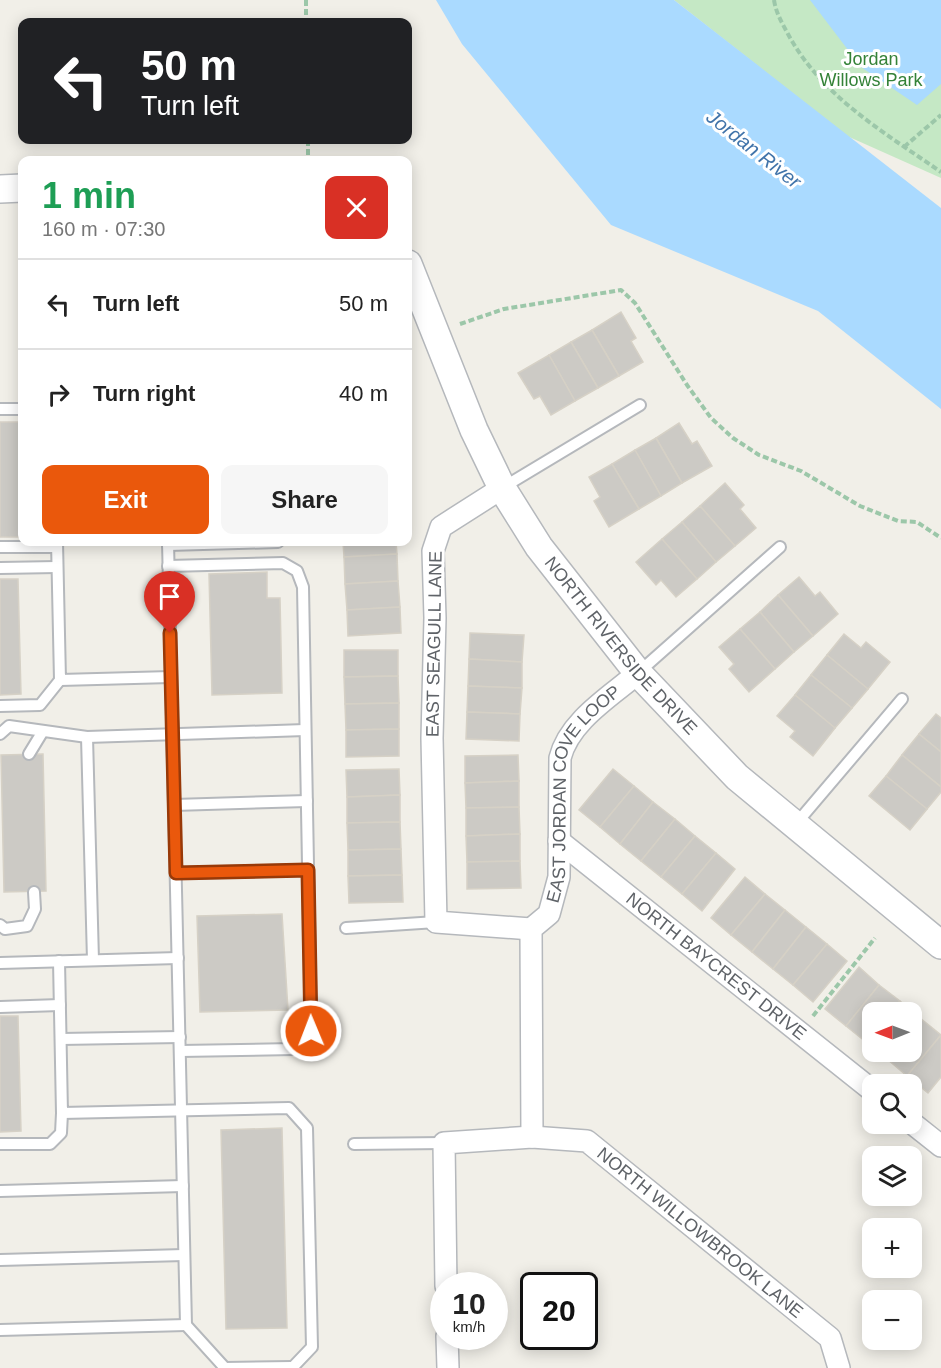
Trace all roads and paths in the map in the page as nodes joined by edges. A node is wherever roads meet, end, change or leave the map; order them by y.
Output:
1 (306, 0) edge
2 (774, 0) edge
3 (306, 18) edge
4 (941, 115) edge
5 (904, 147) junction
6 (941, 172) edge
7 (18, 188) edge
8 (0, 189) edge
9 (412, 274) edge
10 (460, 324) dead end
11 (640, 405) dead end
12 (0, 409) edge
13 (18, 409) edge
14 (502, 488) junction
15 (941, 538) edge
16 (19, 546) edge
17 (57, 546) edge
18 (168, 546) edge
19 (0, 547) edge
20 (780, 547) dead end
21 (168, 566) junction
22 (57, 567) junction
23 (0, 568) edge
24 (638, 673) junction
25 (171, 677) junction
26 (60, 680) junction
27 (902, 699) dead end
28 (0, 706) edge
29 (305, 730) junction
30 (43, 731) junction
31 (0, 734) edge
32 (172, 734) junction
33 (87, 737) junction
34 (29, 754) dead end
35 (307, 801) junction
36 (174, 804) junction
37 (795, 825) junction
38 (559, 841) junction
39 (308, 870) junction
40 (176, 873) junction
41 (34, 892) dead end
42 (436, 922) junction
43 (0, 925) edge
44 (346, 928) dead end
45 (531, 929) junction
46 (875, 938) dead end
47 (941, 945) edge
48 (178, 958) junction
49 (93, 960) junction
50 (60, 961) junction
51 (0, 963) edge
52 (60, 1005) junction
53 (0, 1007) edge
54 (809, 1022) dead end
55 (180, 1037) junction
56 (61, 1039) junction
57 (180, 1051) junction
58 (862, 1082) edge
59 (181, 1110) junction
60 (62, 1113) junction
61 (922, 1131) edge
62 (532, 1137) junction
63 (444, 1143) junction
64 (0, 1144) edge
65 (354, 1144) dead end
66 (941, 1146) edge
67 (183, 1186) junction
68 (0, 1191) edge
69 (184, 1255) junction
70 (0, 1260) edge
71 (446, 1272) edge
72 (186, 1325) junction
73 (0, 1330) edge
74 (447, 1350) edge
75 (292, 1368) edge
76 (448, 1368) edge
77 (839, 1368) edge

1 - 3 path
2 - 5 path
4 - 5 path
5 - 6 path
7 - 8 street
9 - 14 street, NORTH RIVERSIDE DRIVE
10 - 15 path
11 - 14 lane, EAST SEAGULL LANE
12 - 13 lane
14 - 24 street, NORTH RIVERSIDE DRIVE
14 - 42 street, EAST SEAGULL LANE
16 - 19 lane
17 - 22 lane
18 - 21 lane
20 - 24 lane
21 - 25 lane
21 - 29 lane
22 - 23 lane
22 - 26 lane
24 - 37 street, NORTH RIVERSIDE DRIVE
24 - 38 street, EAST JORDAN COVE LOOP
25 - 26 lane
25 - 32 lane
26 - 28 lane
27 - 37 lane
29 - 32 lane
29 - 35 lane
30 - 31 lane
30 - 33 lane
30 - 34 lane
32 - 33 lane
32 - 36 lane
33 - 49 lane
35 - 36 lane
35 - 39 lane
36 - 40 lane
37 - 47 street, NORTH RIVERSIDE DRIVE
38 - 45 street, EAST JORDAN COVE LOOP
38 - 58 street, NORTH BAYCREST DRIVE
39 - 40 lane
39 - 57 lane
40 - 48 lane
41 - 43 lane
42 - 44 lane
42 - 45 street
45 - 62 street, EAST JORDAN COVE LOOP
46 - 54 path
48 - 49 lane
48 - 55 lane
49 - 50 lane
50 - 51 lane
50 - 52 lane
52 - 53 lane
52 - 56 lane
55 - 56 lane
55 - 57 lane
56 - 60 lane
57 - 59 lane
59 - 60 lane
59 - 67 lane
59 - 75 lane
60 - 64 lane
61 - 66 street
62 - 63 street, NORTH WILLOWBROOK LANE
62 - 77 street, NORTH WILLOWBROOK LANE
63 - 65 lane, NORTH WILLOWBROOK LANE
63 - 71 street
67 - 68 lane
67 - 69 lane
69 - 70 lane
69 - 72 lane
72 - 73 lane
72 - 75 lane
74 - 76 street

